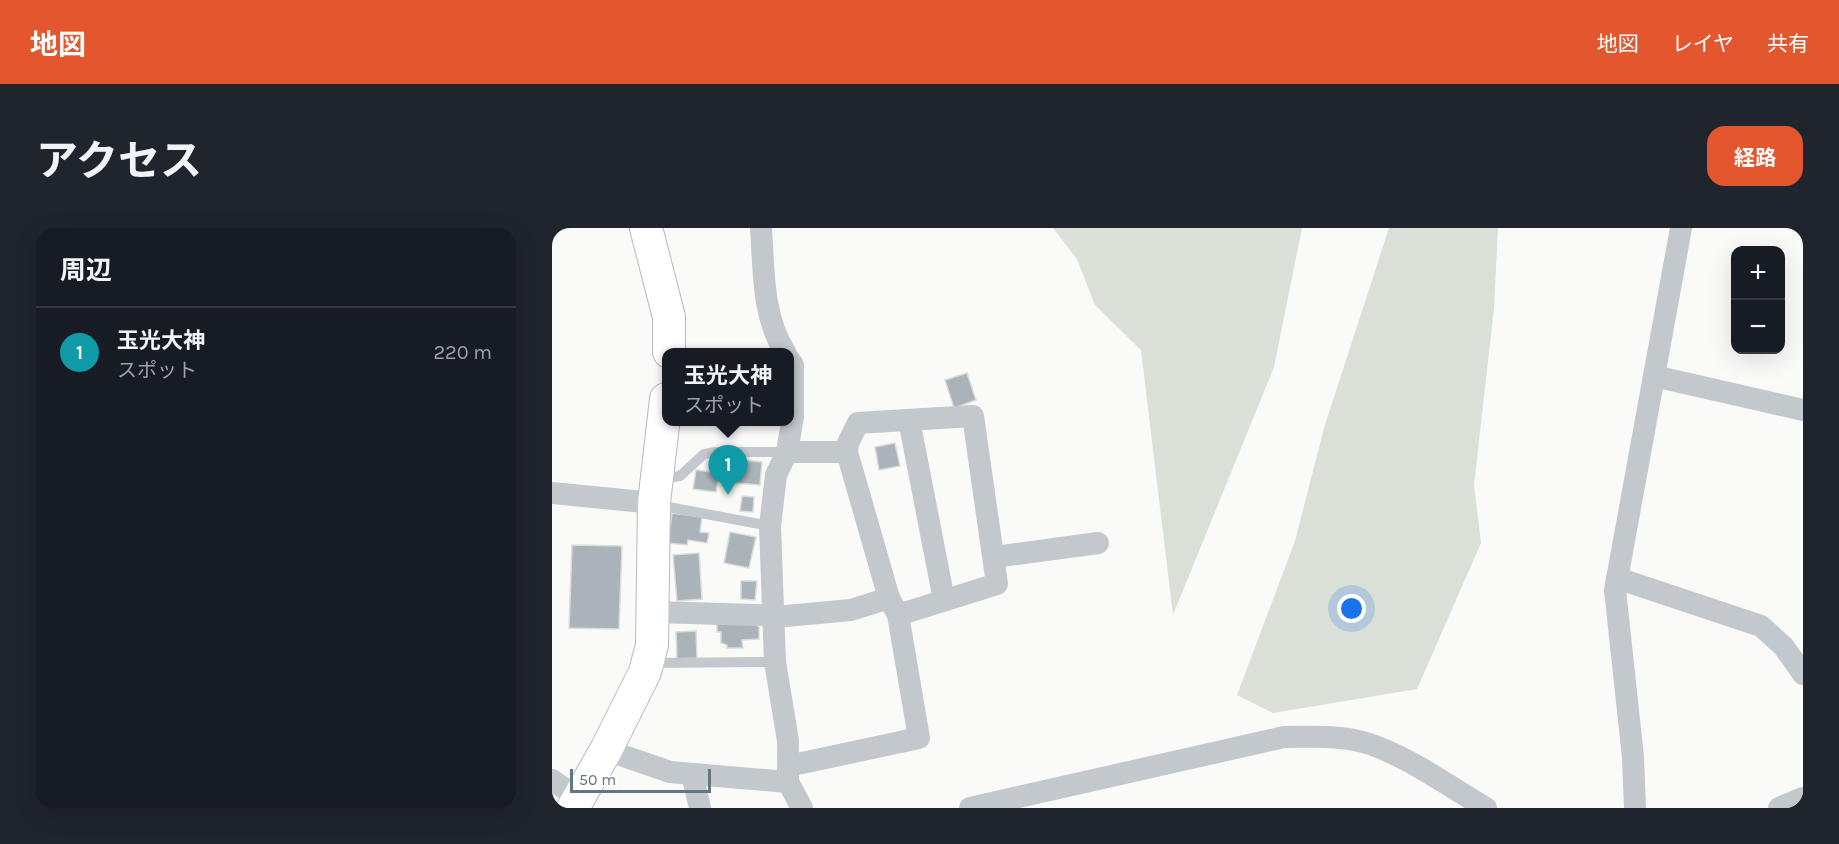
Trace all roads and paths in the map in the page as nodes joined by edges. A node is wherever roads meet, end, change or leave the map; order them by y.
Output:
1 (646, 228) edge
2 (761, 228) edge
3 (1681, 228) edge
4 (669, 348) edge
5 (782, 348) edge
6 (1654, 376) junction
7 (1803, 410) edge
8 (909, 420) junction
9 (663, 426) edge
10 (791, 426) edge
11 (787, 452) junction
12 (847, 452) junction
13 (656, 491) junction
14 (552, 493) edge
15 (770, 526) junction
16 (1098, 543) dead end
17 (994, 557) junction
18 (1617, 578) junction
19 (944, 600) junction
20 (894, 606) junction
21 (654, 612) junction
22 (772, 615) junction
23 (775, 662) junction
24 (647, 663) junction
25 (1803, 674) edge
26 (606, 750) junction
27 (692, 774) junction
28 (788, 774) junction
29 (552, 780) edge
30 (1803, 798) edge
31 (576, 804) edge
32 (700, 808) edge
33 (802, 808) edge
34 (970, 808) edge
35 (1486, 808) edge
36 (1635, 808) edge
37 (1779, 808) edge

1 - 4 street
2 - 5 street
3 - 6 street
6 - 7 street
6 - 18 street
8 - 12 street
8 - 17 street
8 - 19 street
9 - 13 street
10 - 11 street
11 - 12 street
11 - 13 lane
11 - 15 street
12 - 20 street
13 - 14 street
13 - 15 lane
13 - 21 street
15 - 22 street
16 - 17 street
17 - 19 street
18 - 25 street
18 - 36 street
19 - 20 street
20 - 22 street
20 - 28 street
21 - 22 street
21 - 24 street
22 - 23 street
23 - 24 lane
23 - 28 street
24 - 26 street
26 - 27 street
26 - 31 street
27 - 28 street
27 - 32 street
28 - 33 street
29 - 31 street
30 - 37 street
34 - 35 street

